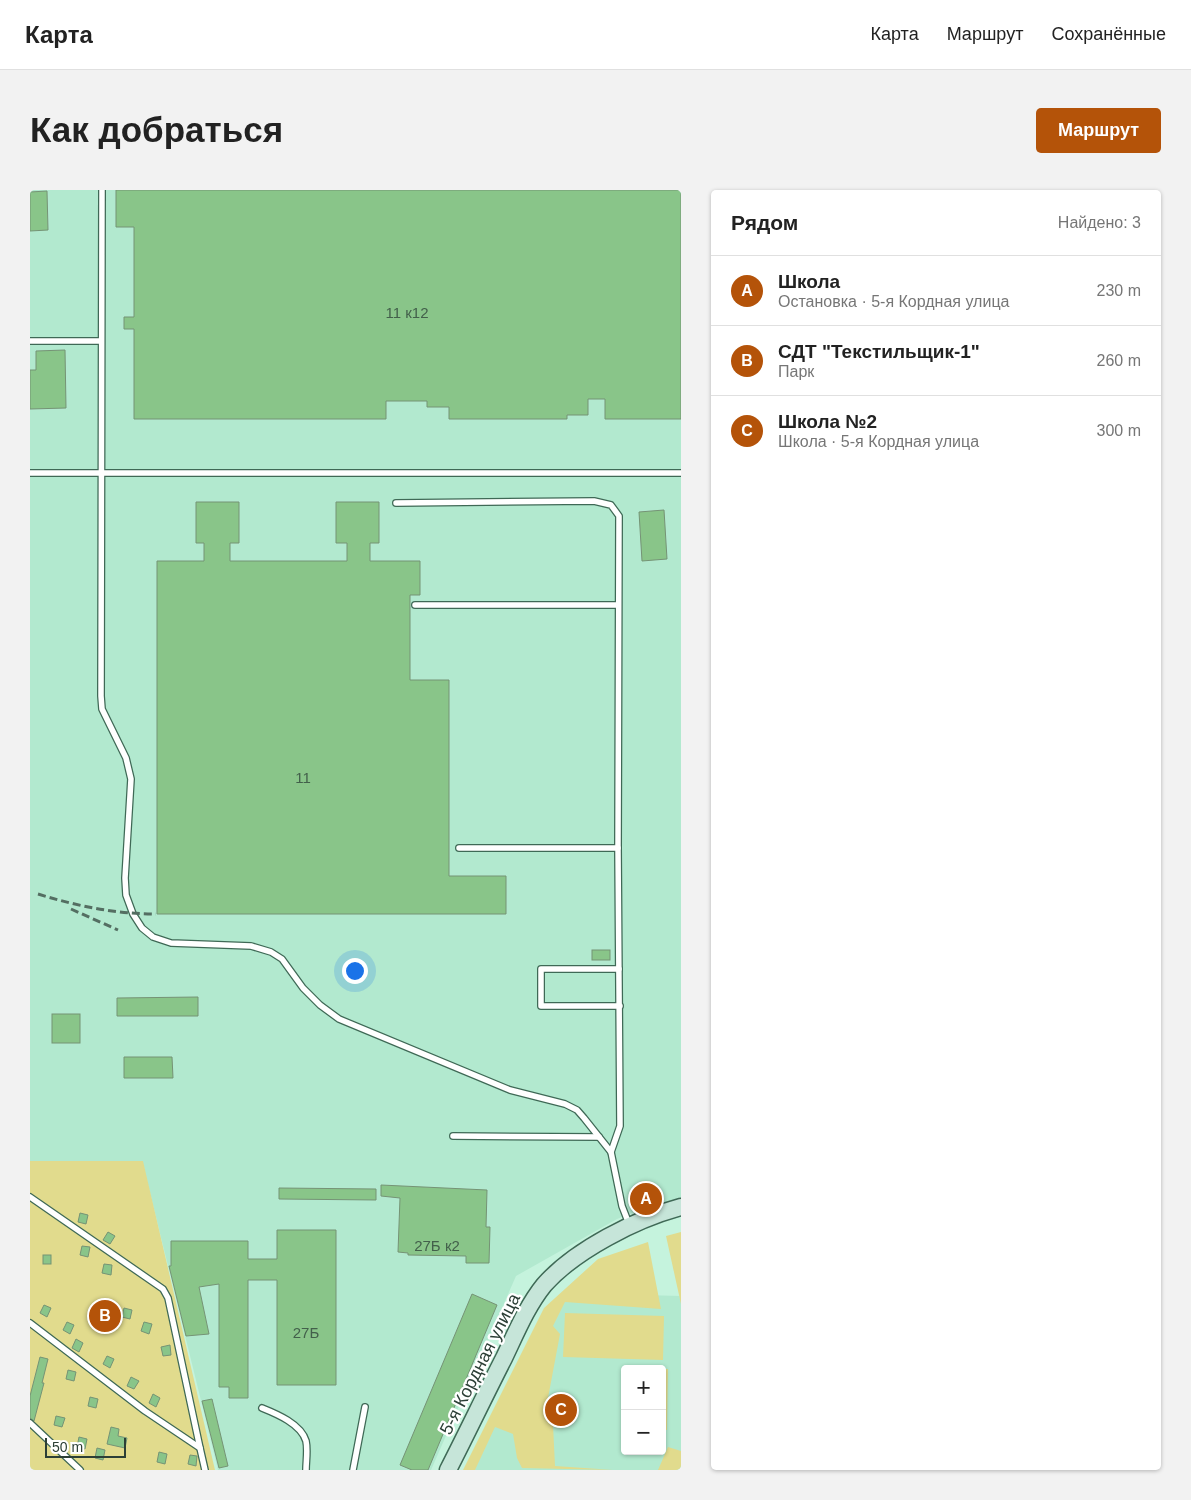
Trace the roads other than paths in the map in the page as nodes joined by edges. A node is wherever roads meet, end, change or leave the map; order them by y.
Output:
1 (102, 190) edge
2 (30, 341) edge
3 (101, 341) junction
4 (30, 473) edge
5 (101, 473) junction
6 (681, 473) edge
7 (396, 503) dead end
8 (416, 605) dead end
9 (618, 605) junction
10 (458, 848) dead end
11 (618, 848) junction
12 (619, 969) junction
13 (620, 1006) junction
14 (454, 1136) dead end
15 (599, 1137) junction
16 (610, 1152) junction
17 (30, 1196) edge
18 (681, 1207) edge
19 (630, 1226) junction
20 (30, 1323) edge
21 (366, 1407) dead end
22 (262, 1408) dead end
23 (30, 1423) edge
24 (200, 1448) junction
25 (80, 1470) edge
26 (205, 1470) edge
27 (306, 1470) edge
28 (353, 1470) edge
29 (448, 1470) edge

1 - 3 lane
2 - 3 lane
3 - 5 lane
4 - 5 lane
5 - 6 lane
5 - 15 lane
7 - 9 lane
8 - 9 lane
9 - 11 lane
10 - 11 lane
11 - 12 lane
12 - 13 lane
12 - 13 lane
13 - 16 lane
14 - 15 lane
15 - 16 lane
16 - 19 lane
17 - 24 lane
18 - 19 main road, 5-я Кордная улица
19 - 29 main road, 5-я Кордная улица
20 - 24 lane
21 - 28 lane
22 - 27 lane
23 - 25 lane
24 - 26 lane

